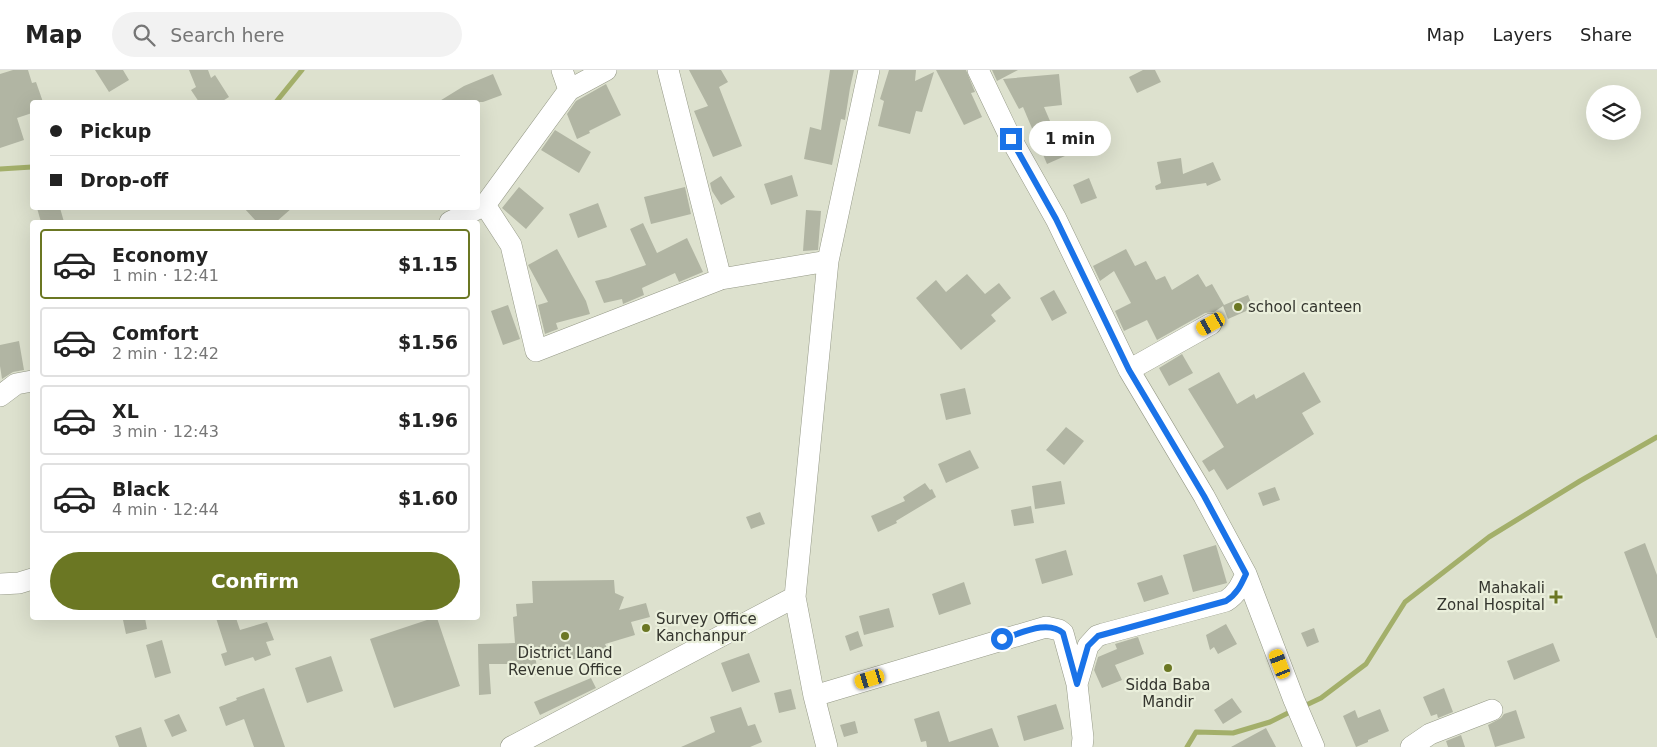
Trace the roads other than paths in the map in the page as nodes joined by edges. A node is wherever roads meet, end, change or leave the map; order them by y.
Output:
1 (562, 70) edge
2 (606, 70) edge
3 (668, 70) edge
4 (869, 70) edge
5 (978, 70) edge
6 (569, 90) junction
7 (485, 205) junction
8 (480, 207) edge
9 (475, 210) edge
10 (454, 220) edge
11 (828, 261) junction
12 (721, 279) junction
13 (1211, 324) dead end
14 (1129, 370) junction
15 (30, 381) edge
16 (0, 396) edge
17 (1246, 574) junction
18 (30, 580) edge
19 (0, 584) edge
20 (795, 596) junction
21 (1077, 684) junction
22 (814, 696) junction
23 (1492, 710) dead end
24 (511, 747) edge
25 (827, 747) edge
26 (1082, 747) edge
27 (1314, 747) edge
28 (1411, 747) edge

1 - 6 street
2 - 6 street
3 - 12 street
4 - 11 street
5 - 14 street
6 - 7 street
7 - 8 street
7 - 12 street
9 - 10 street
11 - 12 street
11 - 20 street
13 - 14 street
14 - 17 street
15 - 16 street
17 - 21 street
17 - 27 street
18 - 19 street
20 - 22 street
20 - 24 street
21 - 22 street
21 - 26 street
22 - 25 street
23 - 28 street

